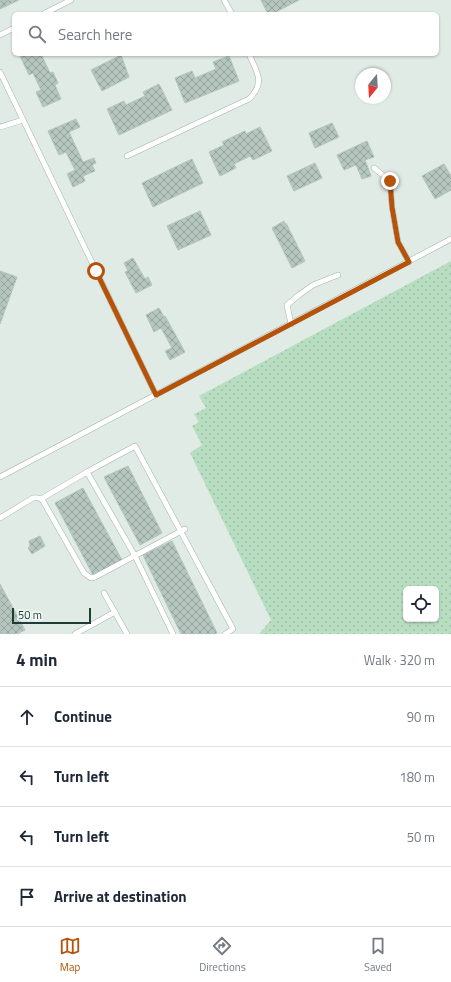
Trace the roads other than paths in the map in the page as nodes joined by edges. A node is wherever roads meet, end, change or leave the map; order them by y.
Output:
1 (71, 0) edge
2 (224, 0) edge
3 (47, 12) edge
4 (231, 12) edge
5 (12, 29) edge
6 (0, 35) edge
7 (250, 56) edge
8 (0, 72) edge
9 (23, 120) junction
10 (0, 127) edge
11 (127, 156) dead end
12 (374, 168) dead end
13 (451, 239) edge
14 (409, 262) junction
15 (338, 275) dead end
16 (291, 324) junction
17 (156, 395) junction
18 (87, 472) junction
19 (0, 477) edge
20 (41, 499) junction
21 (0, 518) edge
22 (183, 531) junction
23 (135, 556) junction
24 (104, 593) dead end
25 (115, 612) junction
26 (75, 634) edge
27 (127, 634) edge
28 (173, 634) edge
29 (225, 634) edge

1 - 3 lane
2 - 4 lane
5 - 6 lane
7 - 11 lane
8 - 9 lane
9 - 10 lane
9 - 17 lane
12 - 14 lane
13 - 14 lane
14 - 16 lane
15 - 16 lane
16 - 17 lane
17 - 19 lane
18 - 20 lane
18 - 22 lane
18 - 23 lane
20 - 21 lane
20 - 23 lane
22 - 23 lane
22 - 29 lane
23 - 28 lane
24 - 25 lane
25 - 26 lane
25 - 27 lane

